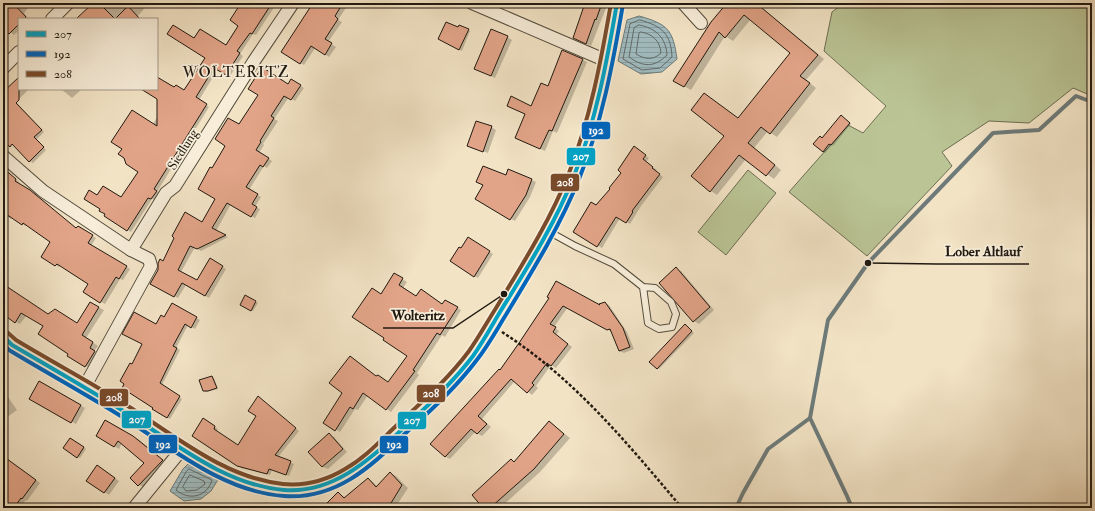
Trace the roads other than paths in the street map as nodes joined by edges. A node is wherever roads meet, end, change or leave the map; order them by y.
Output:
1 (68, 3) edge
2 (294, 3) edge
3 (472, 3) edge
4 (617, 3) edge
5 (683, 3) edge
6 (53, 18) edge
7 (701, 23) dead end
8 (18, 53) edge
9 (607, 61) junction
10 (3, 68) edge
11 (3, 156) edge
12 (548, 231) junction
13 (131, 250) junction
14 (643, 287) junction
15 (3, 336) edge
16 (8, 348) edge
17 (84, 388) junction
18 (182, 449) junction
19 (134, 508) edge

1 - 6 street
2 - 13 street, Siedlung
3 - 9 street
4 - 9 street
5 - 7 street
8 - 10 street
9 - 12 street
11 - 13 street
12 - 14 lane
12 - 18 street
13 - 17 street
14 - 14 lane
15 - 16 street
16 - 17 street
17 - 18 street
18 - 19 street

